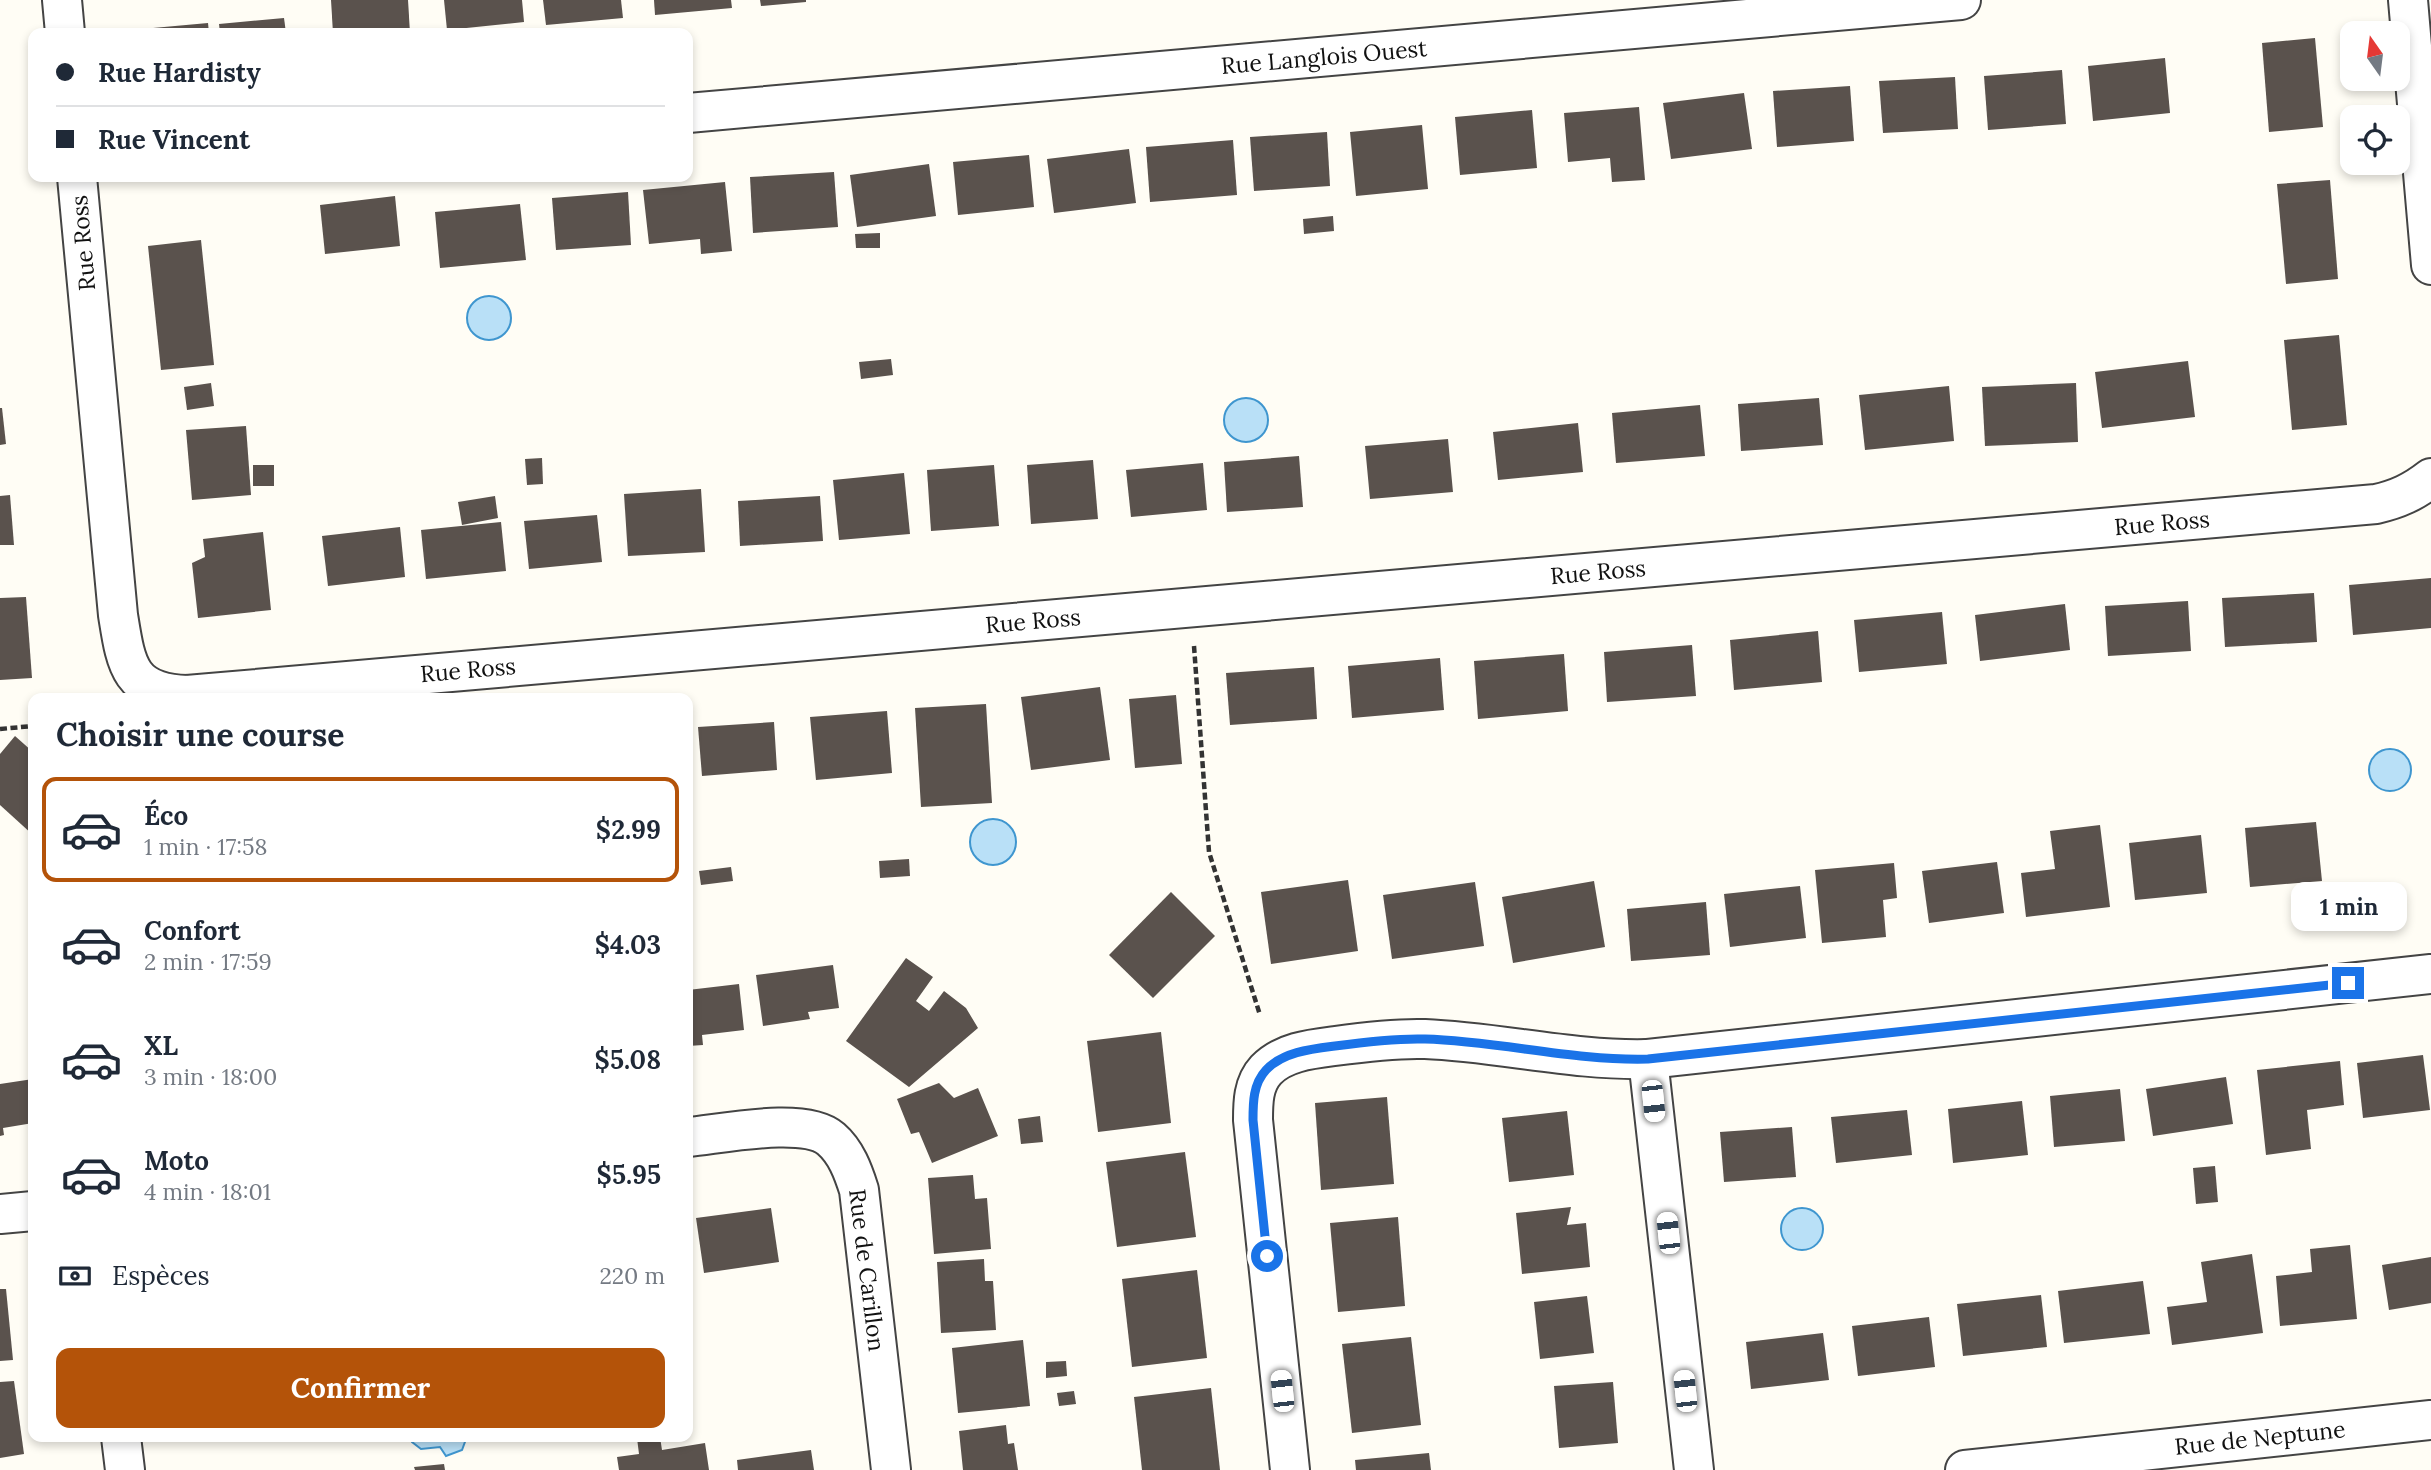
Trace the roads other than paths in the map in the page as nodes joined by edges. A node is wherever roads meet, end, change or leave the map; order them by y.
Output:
1 (62, 0) edge
2 (1961, 0) edge
3 (2408, 0) edge
4 (65, 28) edge
5 (693, 113) edge
6 (77, 182) edge
7 (2431, 265) edge
8 (2431, 478) edge
9 (162, 693) edge
10 (210, 693) edge
11 (2431, 974) edge
12 (1648, 1059) junction
13 (693, 1137) edge
14 (28, 1211) edge
15 (0, 1214) edge
16 (2431, 1420) edge
17 (122, 1442) edge
18 (125, 1470) edge
19 (891, 1470) edge
20 (1290, 1470) edge
21 (1694, 1470) edge
22 (1965, 1470) edge

1 - 4 street
2 - 5 street, Rue Langlois Ouest
3 - 7 street
6 - 9 street, Rue Ross
8 - 10 street, Rue Ross
11 - 12 street
12 - 20 street
12 - 21 street
13 - 19 street, Rue de Carillon
14 - 15 street
16 - 22 street, Rue de Neptune
17 - 18 street

